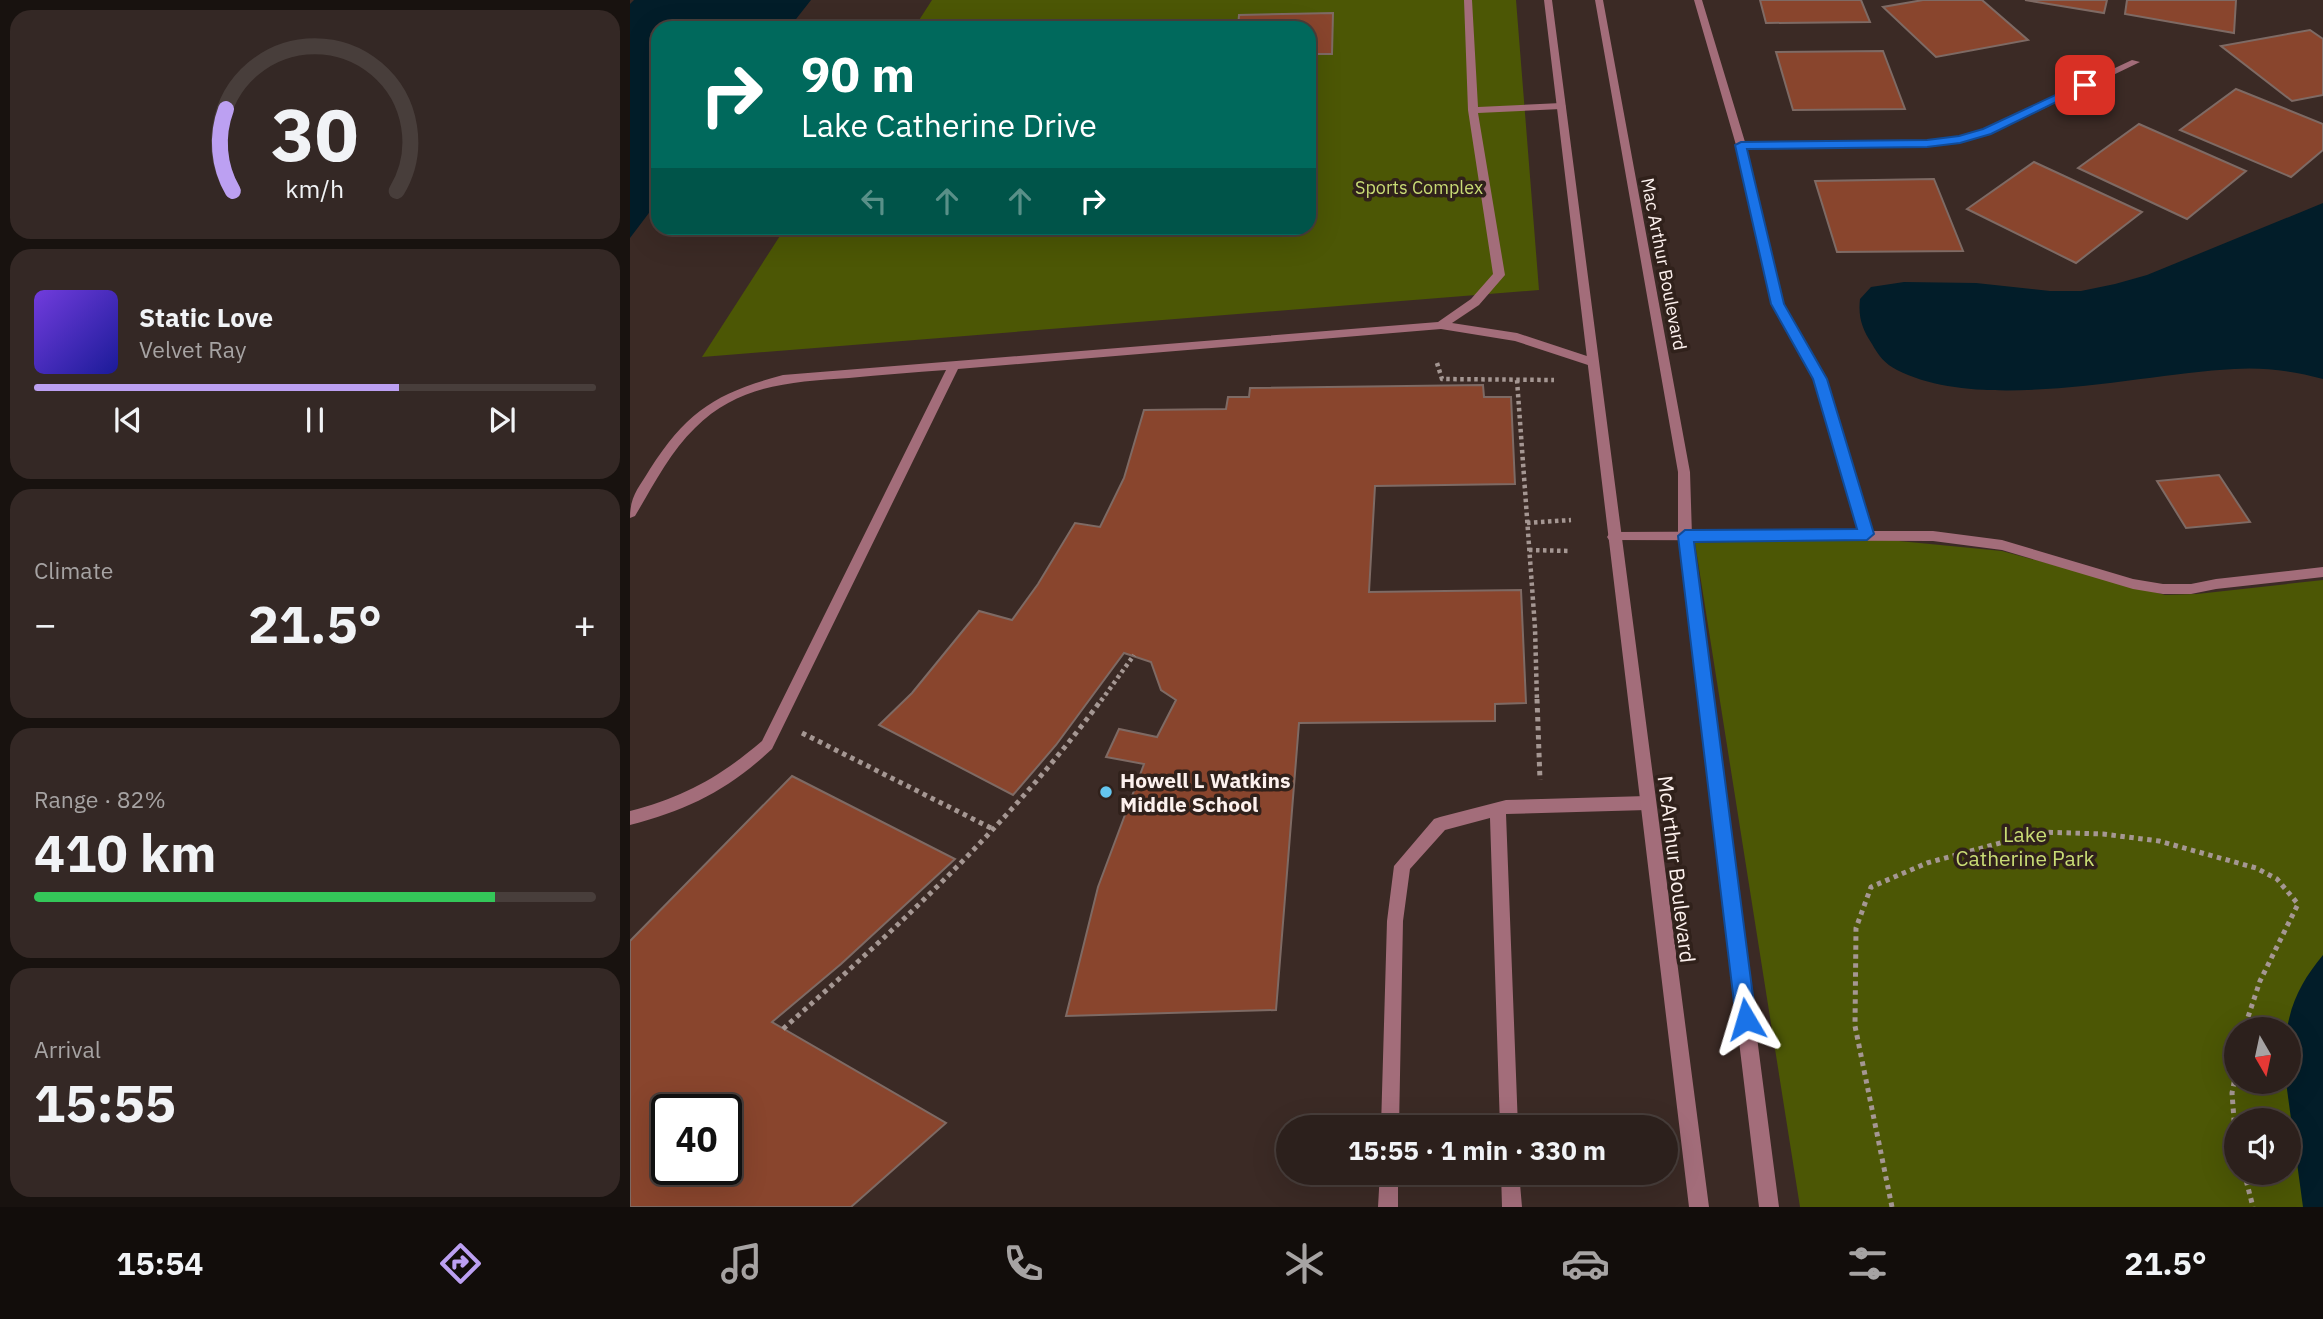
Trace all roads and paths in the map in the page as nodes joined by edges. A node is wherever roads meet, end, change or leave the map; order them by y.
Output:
1 (1468, 0) edge
2 (1548, 0) edge
3 (1599, 0) edge
4 (1698, 0) edge
5 (2135, 62) dead end
6 (1561, 106) junction
7 (1473, 110) junction
8 (1741, 145) junction
9 (1441, 325) junction
10 (1592, 362) junction
11 (1437, 363) dead end
12 (954, 365) junction
13 (1517, 380) junction
14 (1554, 380) dead end
15 (630, 513) edge
16 (1572, 520) dead end
17 (1527, 523) junction
18 (1867, 534) junction
19 (1685, 536) junction
20 (1614, 537) junction
21 (1529, 550) junction
22 (1571, 551) dead end
23 (2323, 572) edge
24 (1134, 655) dead end
25 (779, 721) junction
26 (1541, 783) dead end
27 (1647, 803) junction
28 (1498, 809) junction
29 (630, 818) edge
30 (995, 830) junction
31 (2246, 1017) edge
32 (783, 1029) dead end
33 (1390, 1115) edge
34 (1509, 1115) edge
35 (1389, 1185) edge
36 (1510, 1185) edge
37 (2247, 1185) edge
38 (1388, 1207) edge
39 (1511, 1207) edge
40 (1699, 1207) edge
41 (1769, 1207) edge
42 (1892, 1207) edge
43 (2253, 1207) edge

1 - 7 street
2 - 6 street
3 - 19 street, Mac Arthur Boulevard
4 - 8 street
5 - 8 street
6 - 7 street
6 - 10 street
7 - 9 street
8 - 18 street
9 - 10 street
9 - 12 street
10 - 20 street
11 - 13 path
12 - 15 street
12 - 25 street
13 - 14 path
13 - 17 path
16 - 17 path
17 - 21 path
18 - 19 street
18 - 23 street
19 - 20 street
19 - 41 street
20 - 27 street, McArthur Boulevard
21 - 22 path
21 - 26 path
24 - 30 path
25 - 29 street
25 - 30 path
27 - 28 street
27 - 40 street, McArthur Boulevard
28 - 33 street
28 - 34 street
30 - 32 path
31 - 42 path
35 - 38 street
36 - 39 street
37 - 43 path

